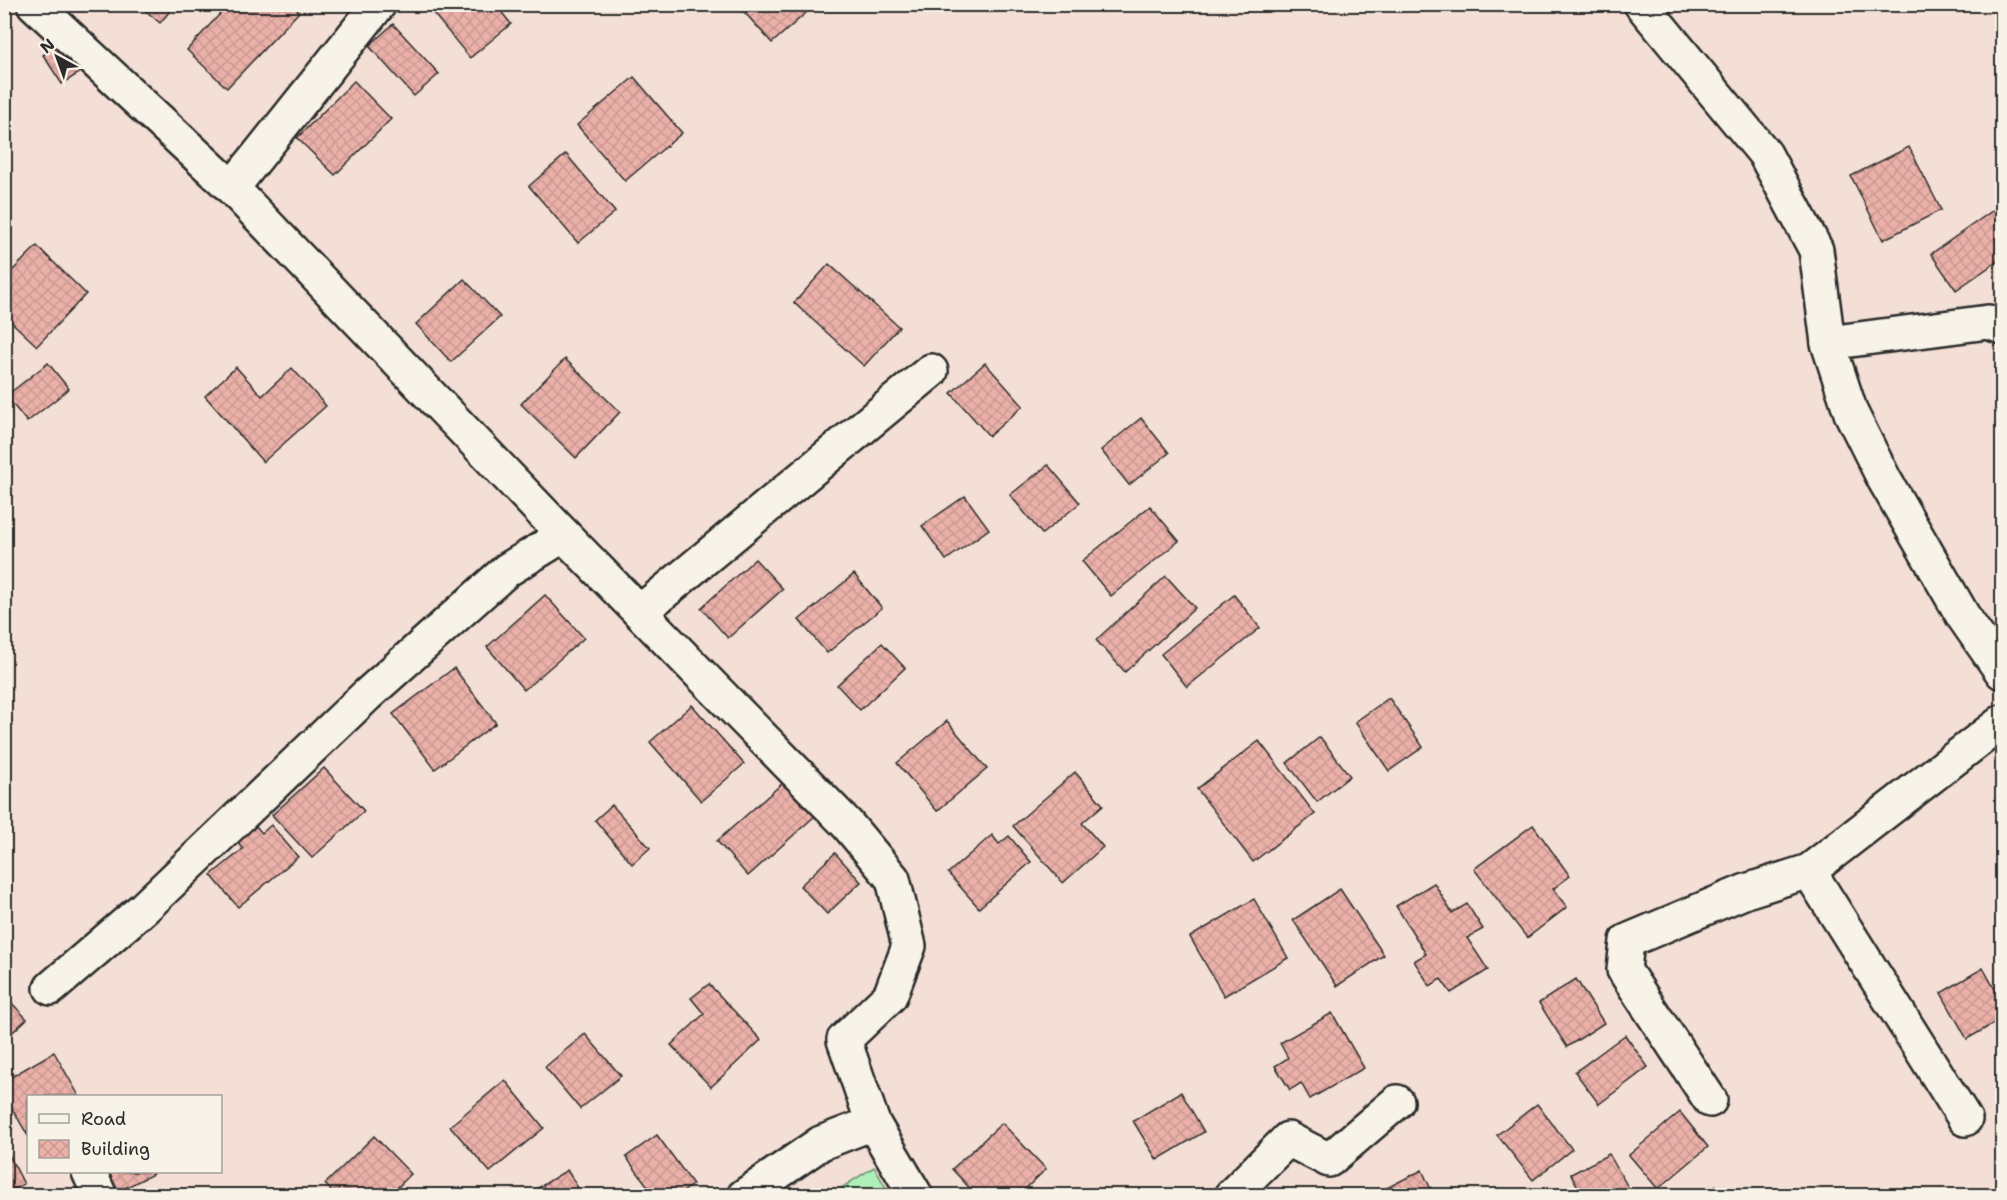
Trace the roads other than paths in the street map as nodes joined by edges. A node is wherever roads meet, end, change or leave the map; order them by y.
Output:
1 (34, 4) edge
2 (379, 4) edge
3 (1641, 4) edge
4 (232, 188) junction
5 (2002, 327) edge
6 (1828, 343) junction
7 (931, 371) dead end
8 (564, 535) junction
9 (640, 612) junction
10 (2002, 672) edge
11 (2002, 722) edge
12 (1809, 871) junction
13 (51, 988) dead end
14 (1710, 1100) dead end
15 (1397, 1102) dead end
16 (1965, 1119) dead end
17 (873, 1123) junction
18 (89, 1173) edge
19 (100, 1196) edge
20 (744, 1196) edge
21 (916, 1196) edge
22 (1231, 1196) edge

1 - 4 street
2 - 4 street
3 - 6 street
4 - 8 street
5 - 6 street
6 - 10 street
7 - 9 street
8 - 9 street
8 - 13 street
9 - 17 street
11 - 12 street
12 - 14 street
12 - 16 street
15 - 22 street
17 - 20 street
17 - 21 street
18 - 19 street

